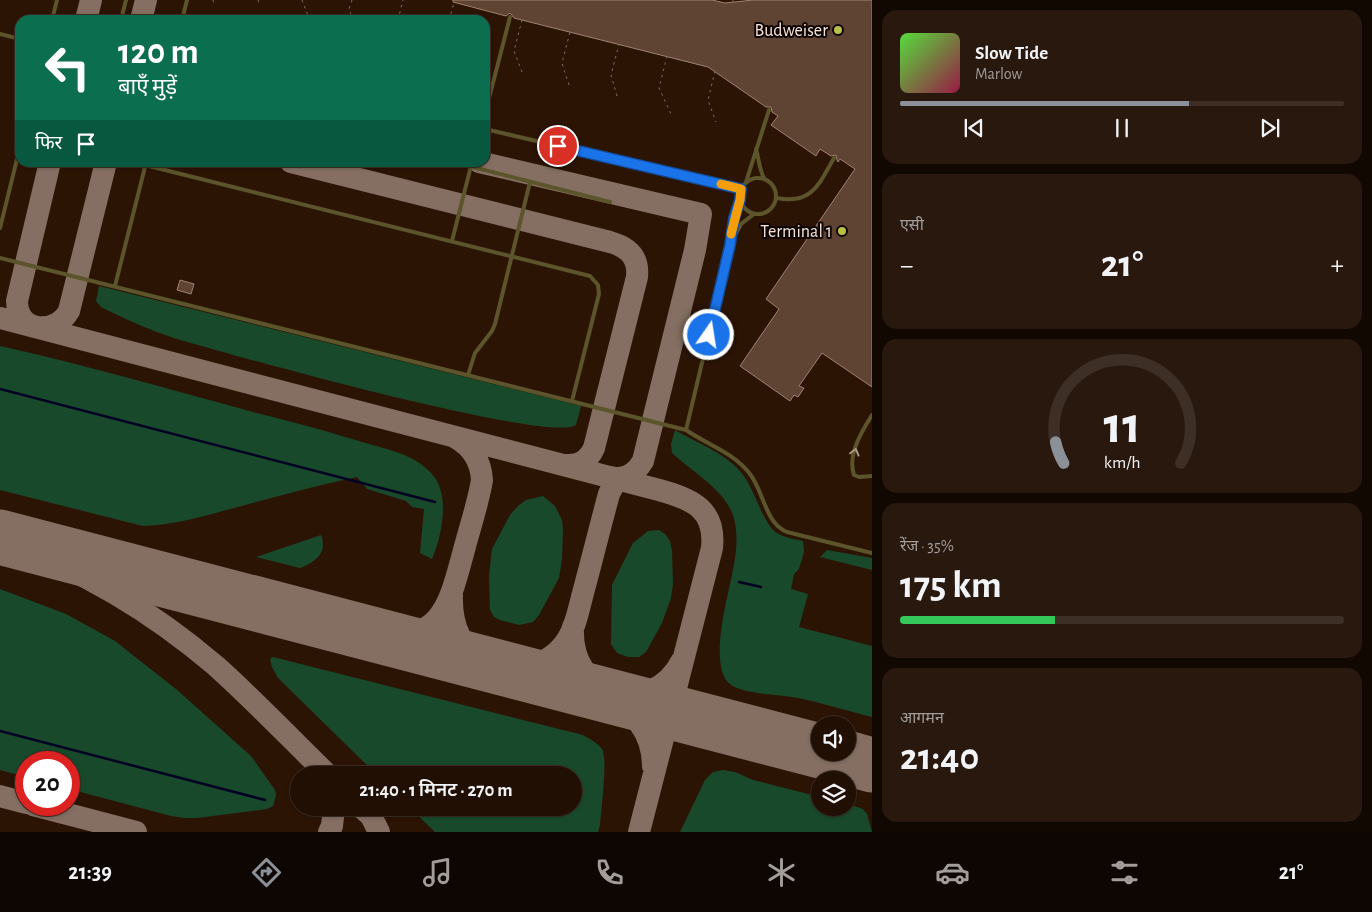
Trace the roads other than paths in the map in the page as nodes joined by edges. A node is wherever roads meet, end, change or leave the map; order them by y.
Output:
1 (56, 0) edge
2 (126, 0) edge
3 (187, 0) edge
4 (53, 15) edge
5 (122, 15) edge
6 (183, 15) edge
7 (510, 17) dead end
8 (0, 34) edge
9 (15, 38) edge
10 (490, 95) edge
11 (769, 110) dead end
12 (490, 130) edge
13 (756, 149) junction
14 (834, 158) dead end
15 (15, 167) edge
16 (145, 167) edge
17 (158, 167) edge
18 (471, 167) edge
19 (479, 167) edge
20 (764, 179) junction
21 (530, 182) junction
22 (746, 182) junction
23 (741, 189) junction
24 (777, 198) junction
25 (740, 200) junction
26 (610, 202) dead end
27 (754, 214) junction
28 (0, 228) edge
29 (452, 241) junction
30 (730, 245) junction
31 (512, 256) junction
32 (0, 258) edge
33 (115, 286) junction
34 (468, 375) junction
35 (572, 401) junction
36 (872, 415) edge
37 (686, 430) junction
38 (872, 476) edge
39 (872, 554) edge

1 - 4 lane
2 - 5 lane
3 - 6 lane
7 - 10 lane
8 - 9 lane
11 - 13 lane
12 - 23 lane
13 - 20 lane
13 - 22 lane
14 - 24 lane
15 - 28 lane
16 - 33 lane
17 - 29 lane
18 - 29 lane
19 - 21 lane
20 - 22 lane
20 - 24 lane
21 - 26 lane
21 - 31 lane
22 - 23 lane
23 - 25 lane
24 - 27 lane
25 - 27 lane
25 - 30 lane
27 - 30 lane
29 - 31 lane
30 - 37 lane
31 - 34 lane
31 - 35 lane
32 - 33 lane
33 - 34 lane
34 - 35 lane
35 - 37 lane
38 -> 36 lane
37 - 39 lane

